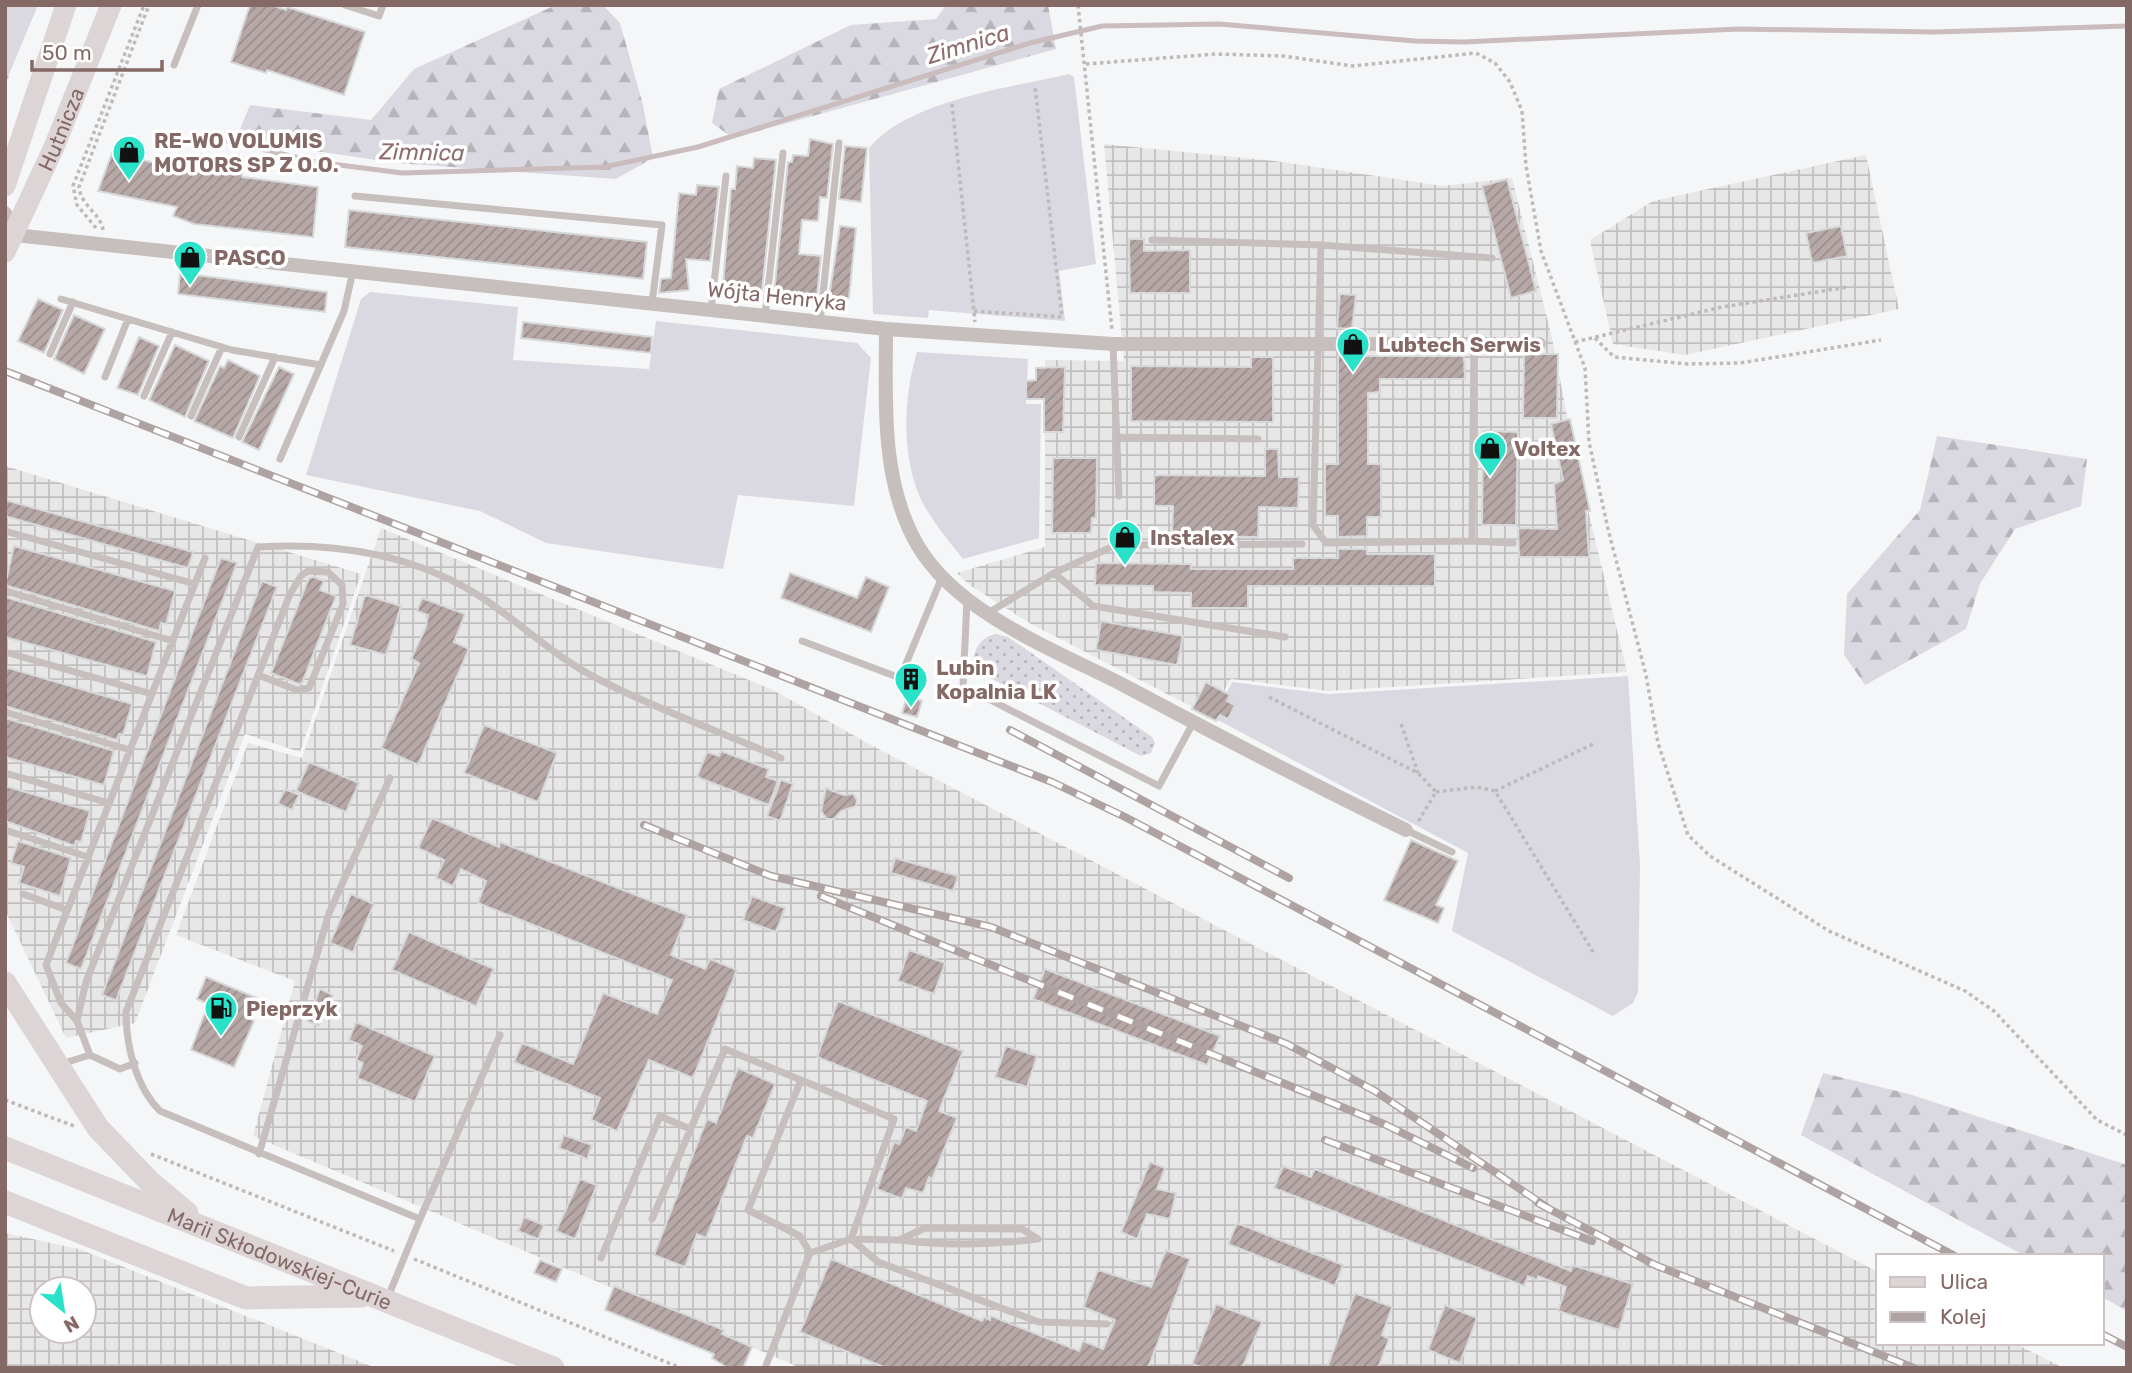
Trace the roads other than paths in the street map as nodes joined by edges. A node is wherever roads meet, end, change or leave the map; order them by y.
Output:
1 (65, 5) edge
2 (111, 5) edge
3 (198, 5) edge
4 (345, 5) edge
5 (383, 5) edge
6 (174, 65) dead end
7 (839, 143) dead end
8 (783, 153) dead end
9 (726, 176) dead end
10 (5, 186) edge
11 (355, 195) dead end
12 (5, 213) edge
13 (8, 240) edge
14 (1152, 240) dead end
15 (1321, 245) junction
16 (1492, 258) dead end
17 (353, 271) junction
18 (61, 299) dead end
19 (73, 302) junction
20 (652, 303) junction
21 (711, 310) junction
22 (765, 316) junction
23 (128, 319) junction
24 (820, 322) junction
25 (886, 328) junction
26 (172, 332) junction
27 (1113, 344) junction
28 (1318, 344) junction
29 (1474, 344) junction
30 (1539, 344) dead end
31 (222, 347) junction
32 (50, 354) dead end
33 (275, 357) junction
34 (321, 365) junction
35 (104, 377) dead end
36 (144, 396) dead end
37 (191, 416) dead end
38 (239, 437) dead end
39 (1116, 437) junction
40 (1258, 439) dead end
41 (280, 458) dead end
42 (1119, 496) dead end
43 (5, 531) edge
44 (1472, 541) junction
45 (1513, 542) dead end
46 (1302, 544) dead end
47 (205, 558) dead end
48 (1054, 573) junction
49 (942, 577) junction
50 (195, 584) junction
51 (6, 591) edge
52 (967, 600) junction
53 (988, 614) junction
54 (1285, 637) dead end
55 (173, 641) junction
56 (802, 641) dead end
57 (5, 652) edge
58 (258, 676) junction
59 (152, 694) junction
60 (5, 712) edge
61 (1193, 723) junction
62 (130, 750) junction
63 (781, 758) dead end
64 (5, 773) edge
65 (390, 778) dead end
66 (109, 803) junction
67 (8, 831) dead end
68 (1409, 831) joint
69 (1451, 852) dead end
70 (88, 858) junction
71 (23, 894) dead end
72 (67, 911) junction
73 (5, 982) edge
74 (77, 1021) junction
75 (500, 1035) dead end
76 (90, 1055) junction
77 (135, 1063) junction
78 (57, 1065) junction
79 (801, 1080) junction
80 (691, 1129) junction
81 (5, 1148) edge
82 (259, 1154) junction
83 (12, 1207) edge
84 (652, 1219) dead end
85 (420, 1220) junction
86 (206, 1228) junction
87 (851, 1239) junction
88 (899, 1240) junction
89 (810, 1253) junction
90 (601, 1258) dead end
91 (380, 1298) junction
92 (1107, 1324) dead end
93 (553, 1368) edge
94 (765, 1368) edge

1 - 10 main road, Hutnicza
2 - 13 main road, Hutnicza
3 - 6 lane
4 - 5 lane
7 - 24 lane
8 - 22 lane
9 - 21 lane
11 - 20 lane
12 - 13 street
13 - 17 street, Wójta Henryka
14 - 15 lane
15 - 16 lane
15 - 28 lane
17 - 20 street, Wójta Henryka
17 - 34 lane
18 - 19 lane
19 - 23 lane
19 - 32 lane
20 - 21 street, Wójta Henryka
21 - 22 street, Wójta Henryka
22 - 24 street, Wójta Henryka
23 - 26 lane
23 - 35 lane
24 - 25 street, Wójta Henryka
25 - 27 street, Wójta Henryka
25 - 49 street
26 - 31 lane
26 - 36 lane
27 - 28 street, Wójta Henryka
27 - 39 lane
28 - 29 street, Wójta Henryka
28 - 44 lane
29 - 30 street, Wójta Henryka
29 - 44 lane
31 - 33 lane
31 - 37 lane
33 - 34 lane
33 - 38 lane
34 - 41 lane
39 - 40 lane
39 - 42 lane
43 - 50 lane
44 - 45 lane
46 - 48 lane
47 - 50 lane
48 - 53 lane
48 - 54 lane
49 - 52 street
49 - 56 lane
50 - 55 lane
51 - 55 lane
52 - 53 street
52 - 61 lane
53 - 61 street
55 - 59 lane
57 - 59 lane
58 - 58 lane
58 - 77 lane
59 - 62 lane
60 - 62 lane
61 - 68 street
62 - 66 lane
63 - 74 lane
64 - 66 lane
65 - 82 lane
66 - 70 lane
67 - 70 lane
68 - 69 lane
70 - 72 lane
71 - 72 lane
72 - 74 lane
73 - 78 main road
74 - 76 lane
75 - 85 lane
76 - 77 lane
76 - 78 lane
77 - 82 lane
78 - 86 main road
79 - 80 lane
79 - 87 lane
79 - 89 lane
80 - 84 lane
80 - 90 lane
81 - 86 main road, Marii Skłodowskiej-Curie
82 - 85 lane
83 - 91 main road
85 - 91 lane
86 - 91 main road, Marii Skłodowskiej-Curie
87 - 88 lane
87 - 89 lane
87 - 92 lane
88 - 88 lane
89 - 94 lane
91 - 93 main road, Marii Skłodowskiej-Curie

